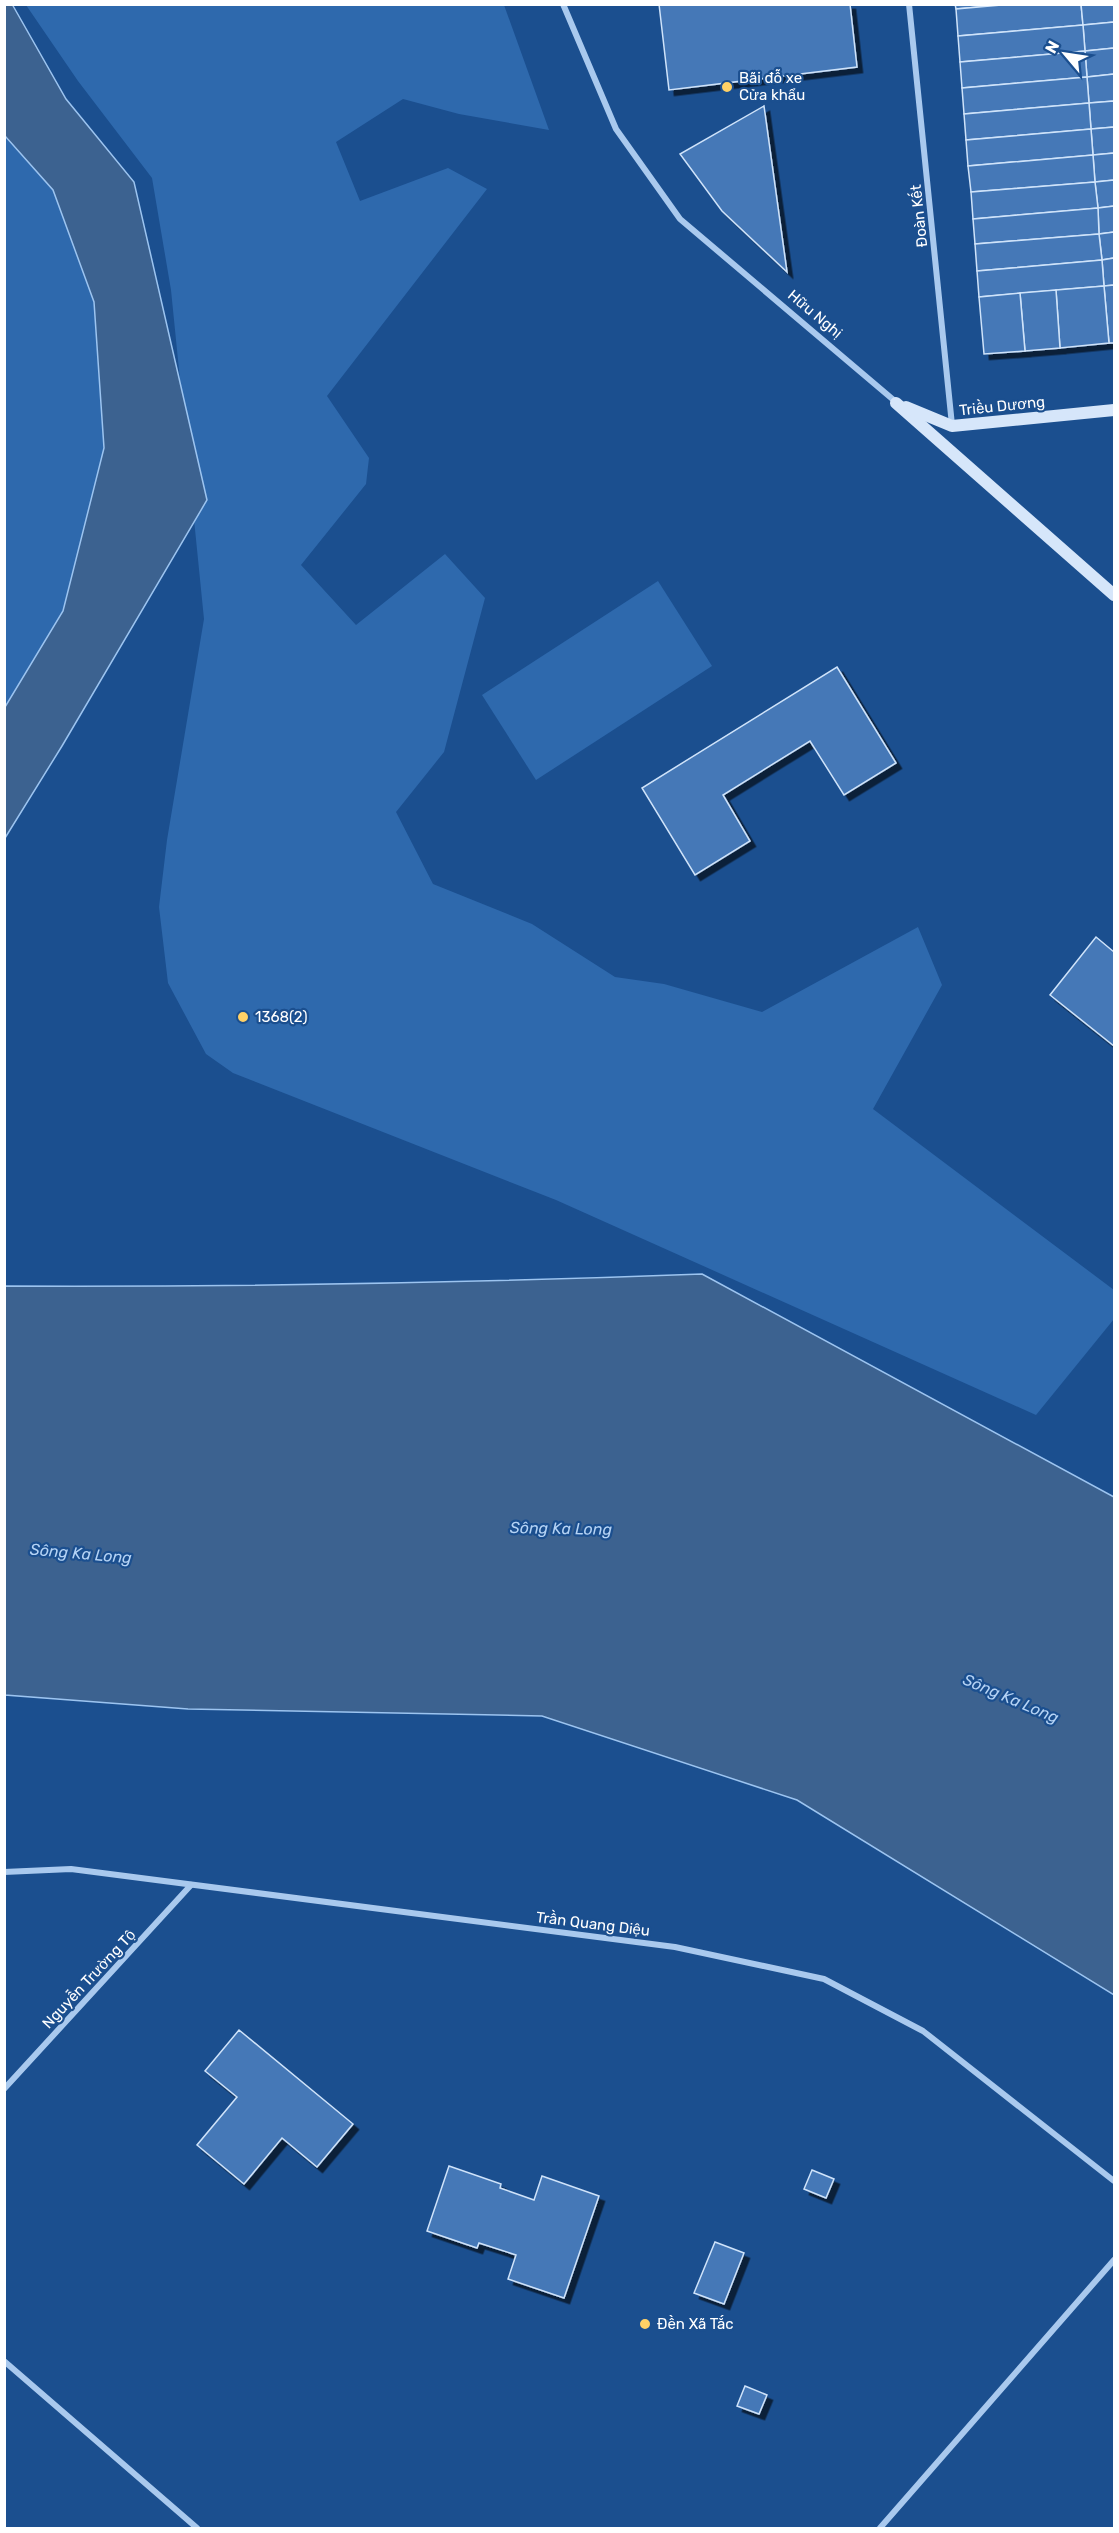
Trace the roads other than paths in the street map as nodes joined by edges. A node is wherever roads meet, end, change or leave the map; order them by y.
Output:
1 (563, 4) edge
2 (909, 4) edge
3 (896, 403) junction
4 (1114, 410) edge
5 (952, 426) junction
6 (1114, 595) edge
7 (4, 1872) edge
8 (191, 1885) junction
9 (4, 2089) edge
10 (1114, 2181) edge
11 (1114, 2260) edge
12 (4, 2361) edge
13 (197, 2529) edge
14 (880, 2529) edge

1 - 3 street, Hữu Nghị
2 - 5 street, Đoàn Kết
3 - 5 street, Triều Dương
3 - 6 street, Hữu Nghị
4 - 5 street, Triều Dương
7 - 8 street, Trần Quang Diệu
8 - 9 street, Nguyễn Trường Tộ
8 - 10 street, Trần Quang Diệu
11 - 14 street
12 - 13 street

